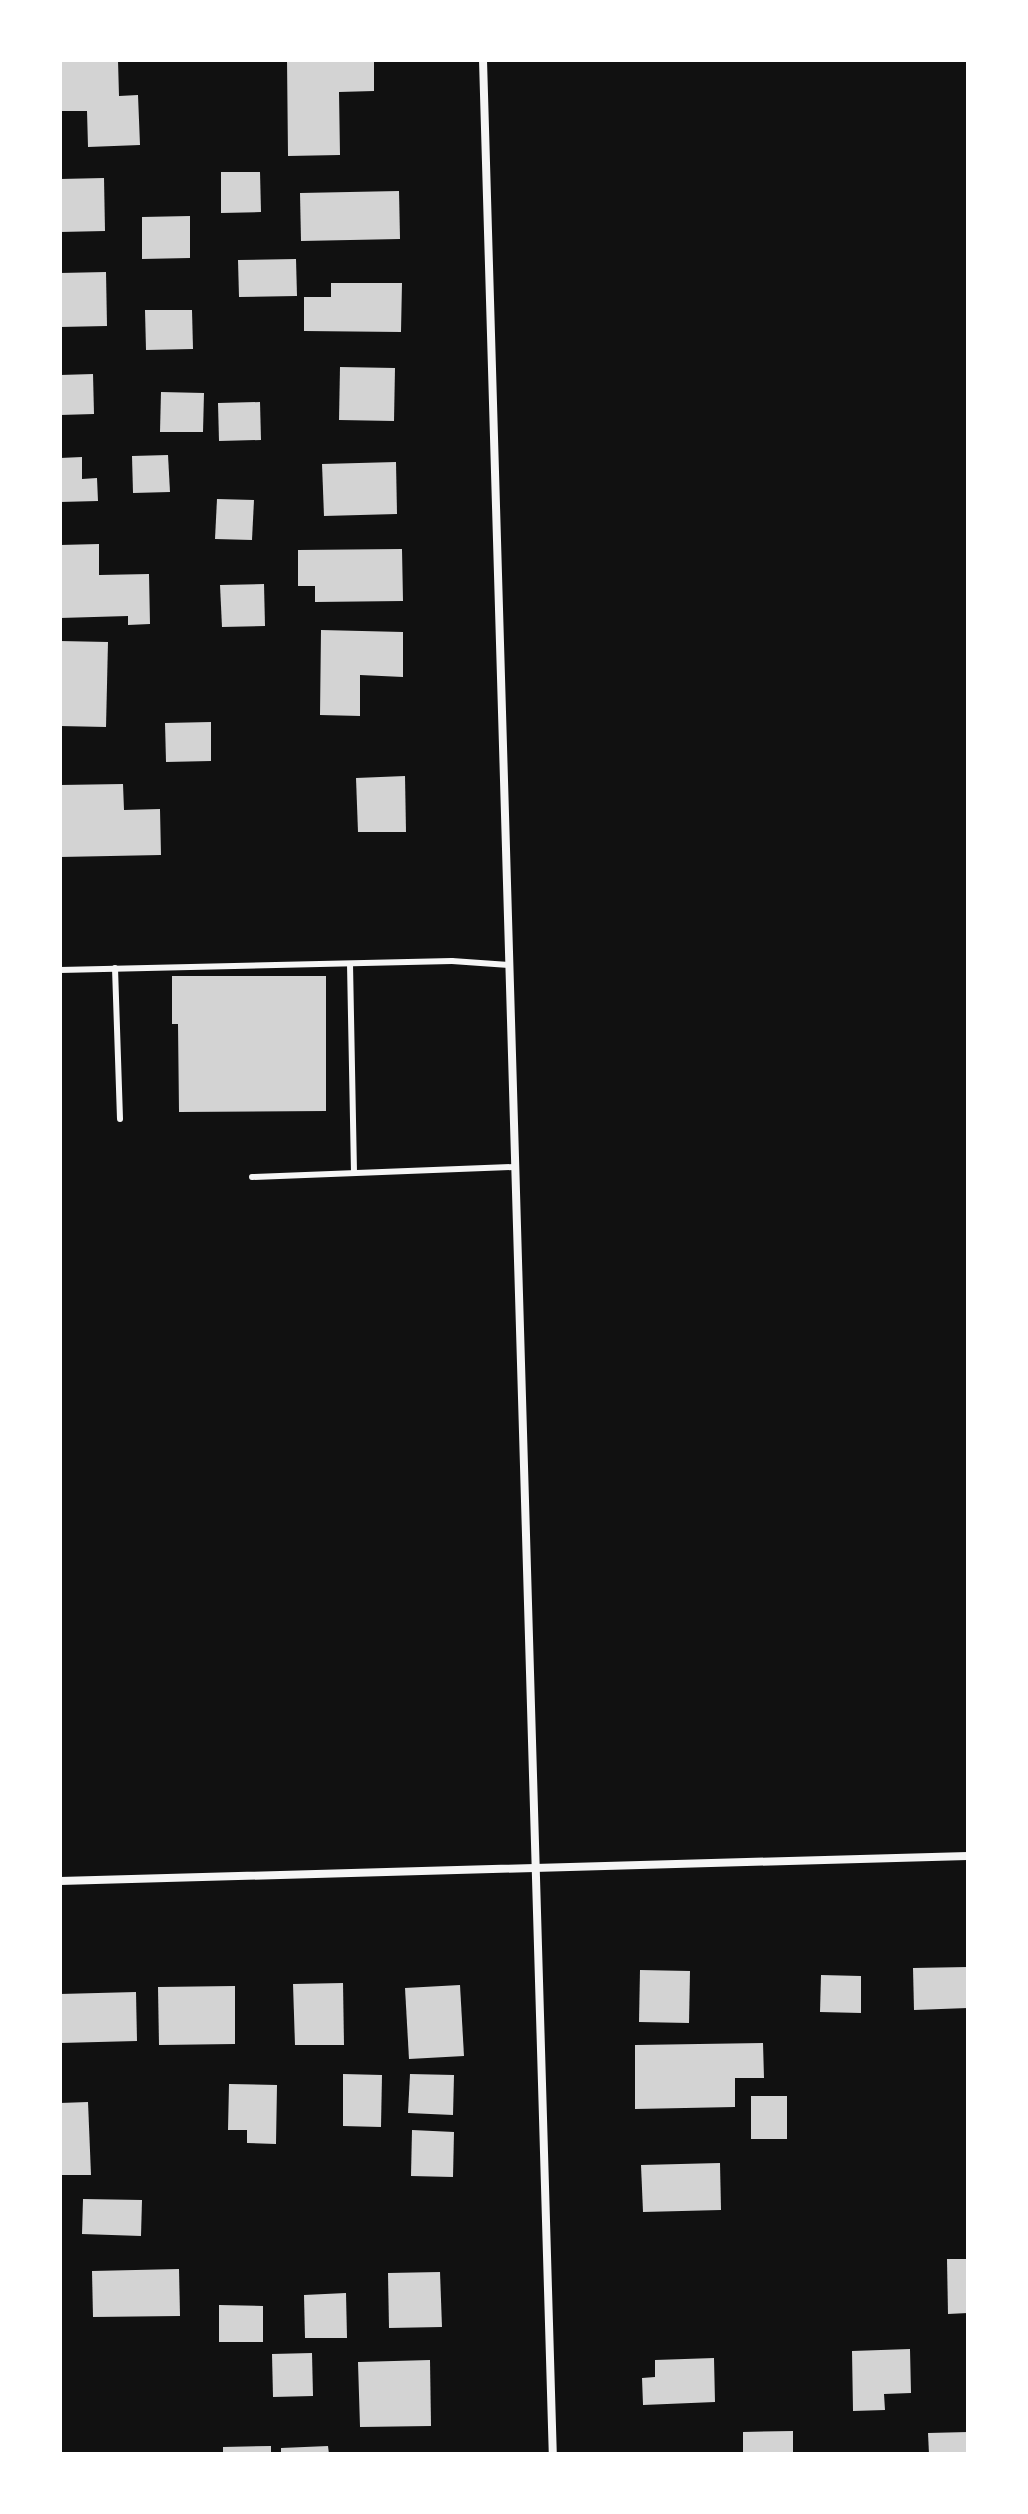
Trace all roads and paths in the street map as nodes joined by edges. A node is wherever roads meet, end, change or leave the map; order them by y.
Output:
1 (483, 60) edge
2 (350, 964) junction
3 (509, 965) junction
4 (115, 968) junction
5 (60, 970) edge
6 (120, 1119) dead end
7 (515, 1167) junction
8 (354, 1173) junction
9 (252, 1177) dead end
10 (968, 1856) edge
11 (536, 1868) junction
12 (60, 1881) edge
13 (553, 2454) edge

1 - 3 street
2 - 3 lane
2 - 4 lane
2 - 8 lane
3 - 7 street
4 - 5 lane
4 - 6 lane
7 - 8 lane
7 - 11 street
8 - 9 lane
10 - 11 street
11 - 12 street
11 - 13 street

